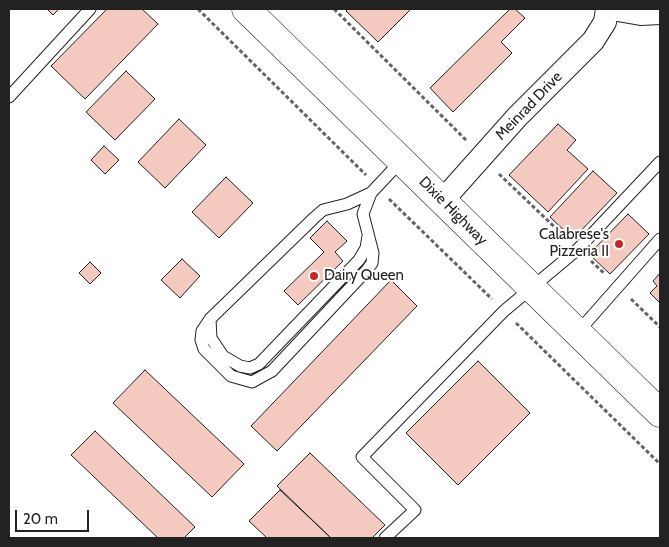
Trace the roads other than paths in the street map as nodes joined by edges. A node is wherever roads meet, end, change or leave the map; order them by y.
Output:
1 (90, 9) edge
2 (246, 9) edge
3 (607, 9) edge
4 (612, 9) edge
5 (660, 13) edge
6 (9, 97) edge
7 (402, 160) junction
8 (660, 162) edge
9 (374, 190) junction
10 (443, 200) junction
11 (660, 240) edge
12 (532, 290) junction
13 (577, 333) junction
14 (660, 413) edge
15 (385, 538) edge

1 - 6 lane
2 - 7 main road, Dixie Highway
3 - 10 street, Meinrad Drive
4 - 5 street
7 - 9 lane
7 - 10 main road, Dixie Highway
8 - 12 lane
9 - 9 lane
10 - 12 main road, Dixie Highway
11 - 13 lane
12 - 13 main road, Dixie Highway
12 - 15 lane
13 - 14 main road, Dixie Highway

